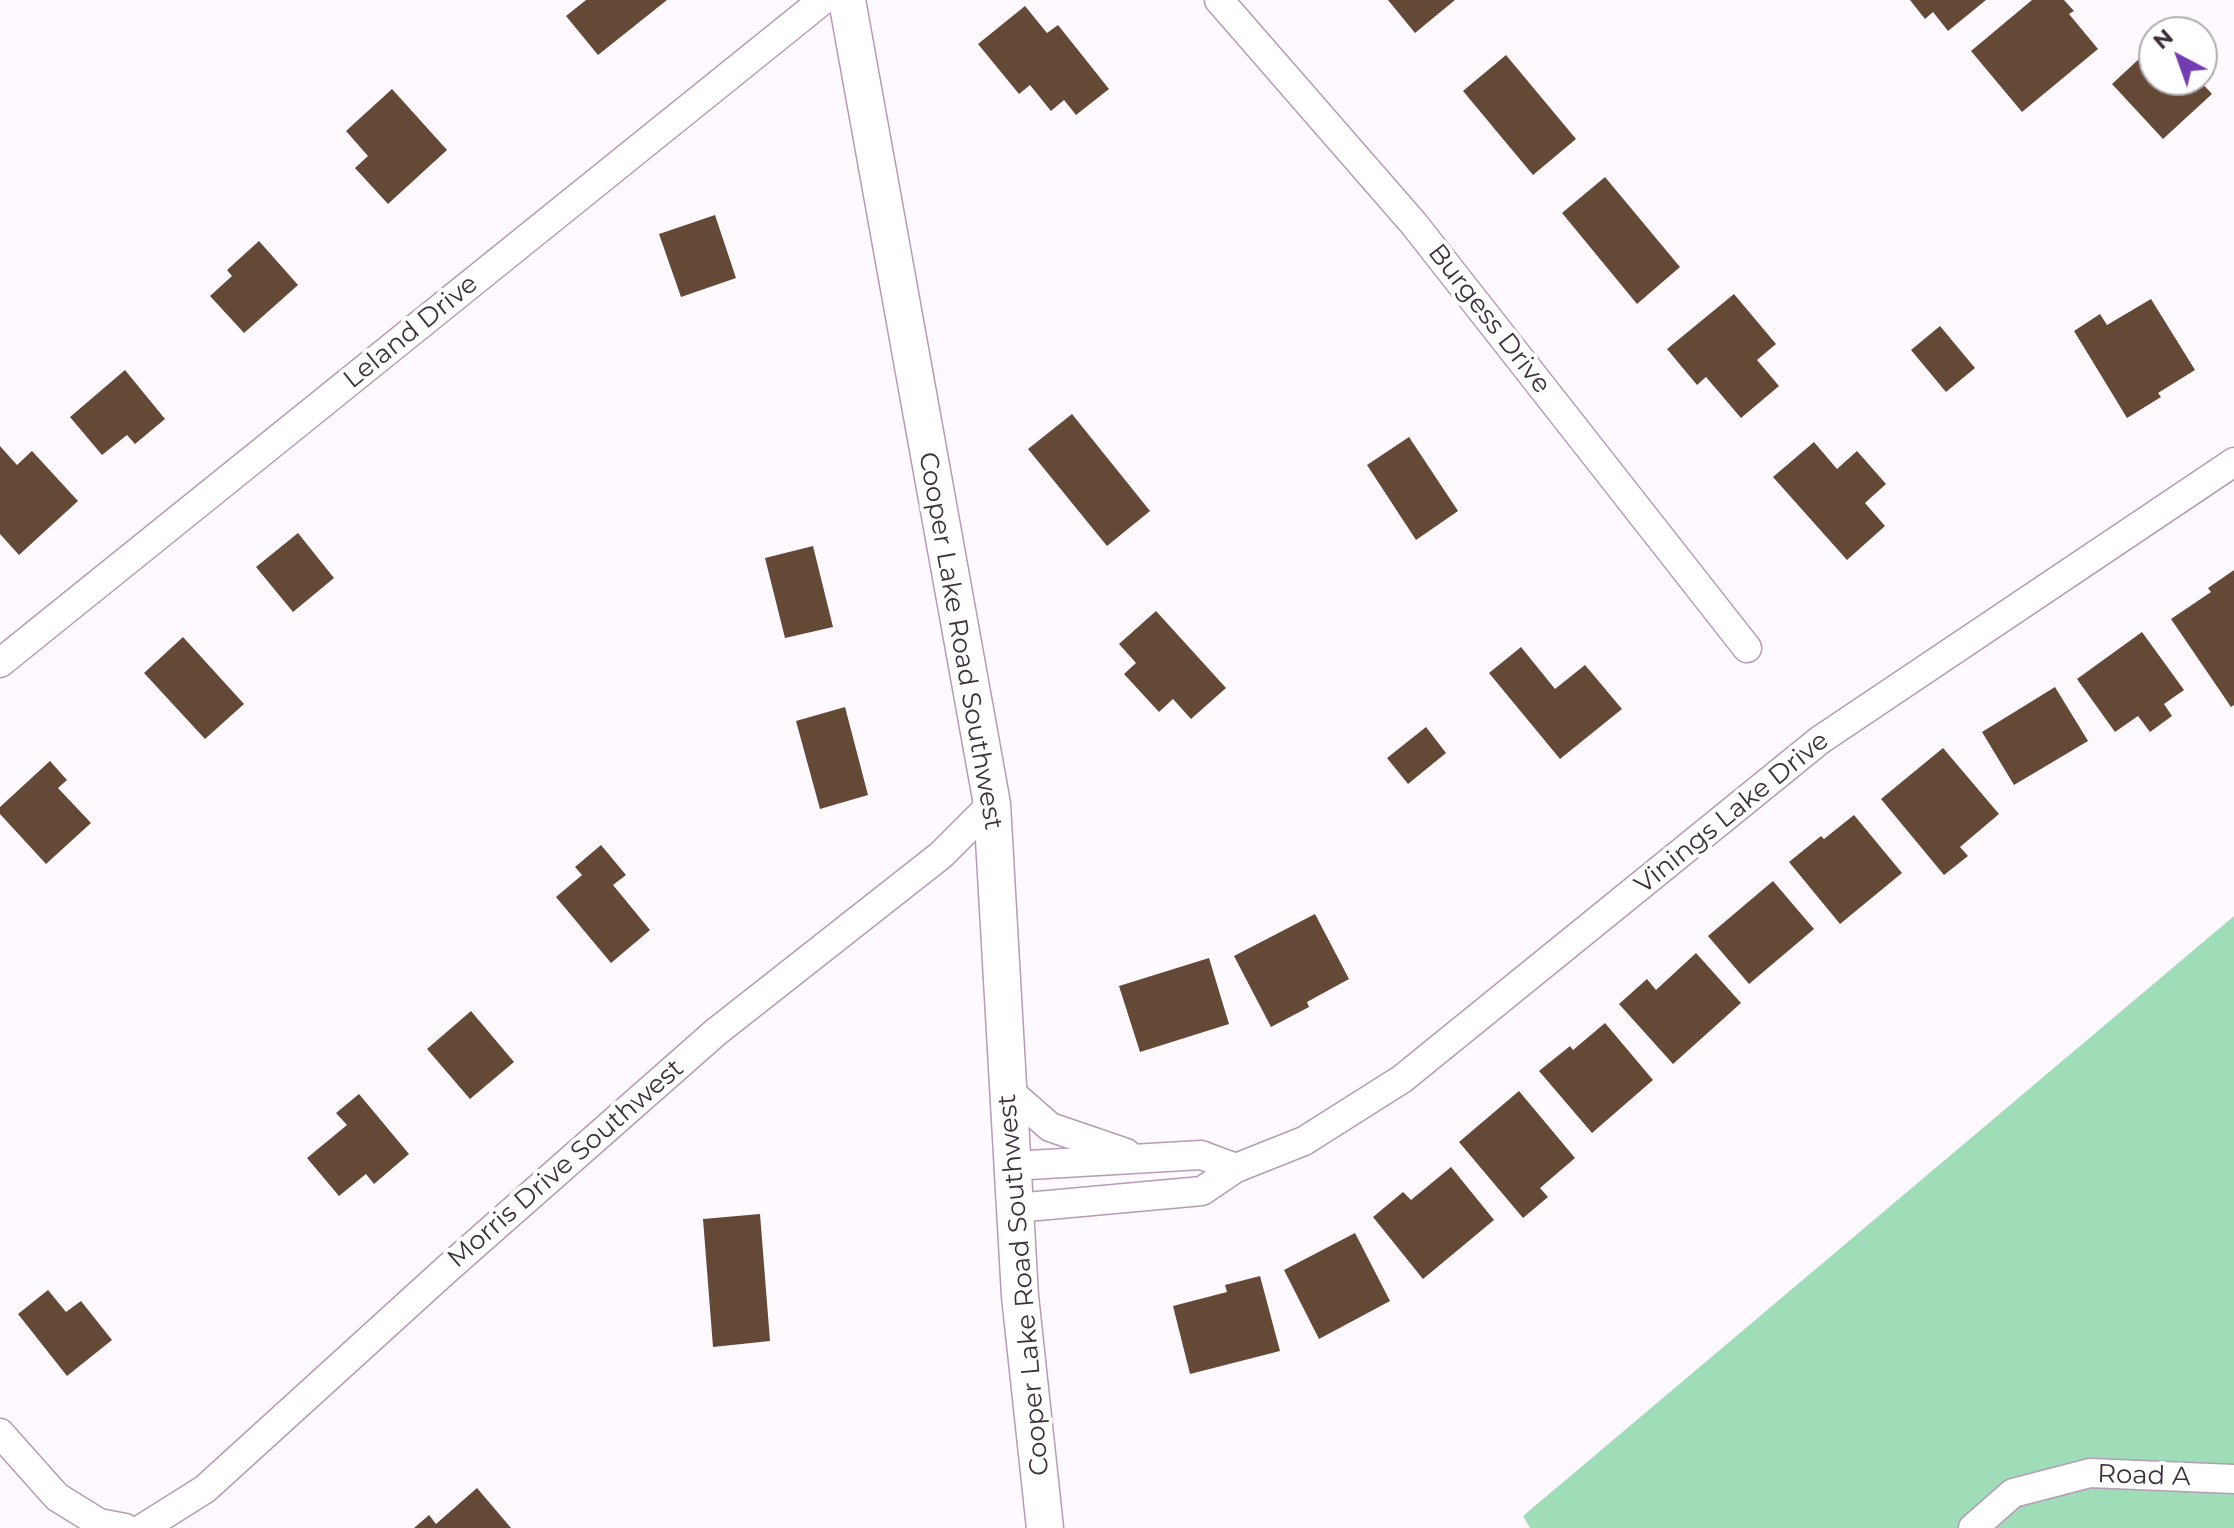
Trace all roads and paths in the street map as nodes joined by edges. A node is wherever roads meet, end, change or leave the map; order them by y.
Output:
1 (823, 0) edge
2 (847, 0) edge
3 (1219, 0) edge
4 (2234, 462) edge
5 (1747, 648) dead end
6 (0, 663) edge
7 (992, 804) junction
8 (1009, 1091) junction
9 (1146, 1158) junction
10 (1012, 1166) junction
11 (1236, 1168) junction
12 (1016, 1208) junction
13 (0, 1433) edge
14 (2234, 1479) edge
15 (125, 1528) edge
16 (143, 1528) edge
17 (1045, 1528) edge
18 (1973, 1528) edge

1 - 6 street, Leland Drive
2 - 7 street, Cooper Lake Road Southwest
3 - 5 street, Burgess Drive
4 - 11 street, Vinings Lake Drive
7 - 8 street, Cooper Lake Road Southwest
7 - 16 street, Morris Drive Southwest
8 - 9 street
8 - 10 street, Cooper Lake Road Southwest
9 - 10 street
9 - 11 street
10 - 12 street, Cooper Lake Road Southwest
11 - 12 street, Vinings Lake Drive
12 - 17 street, Cooper Lake Road Southwest
13 - 15 street
14 - 18 street, Road A

